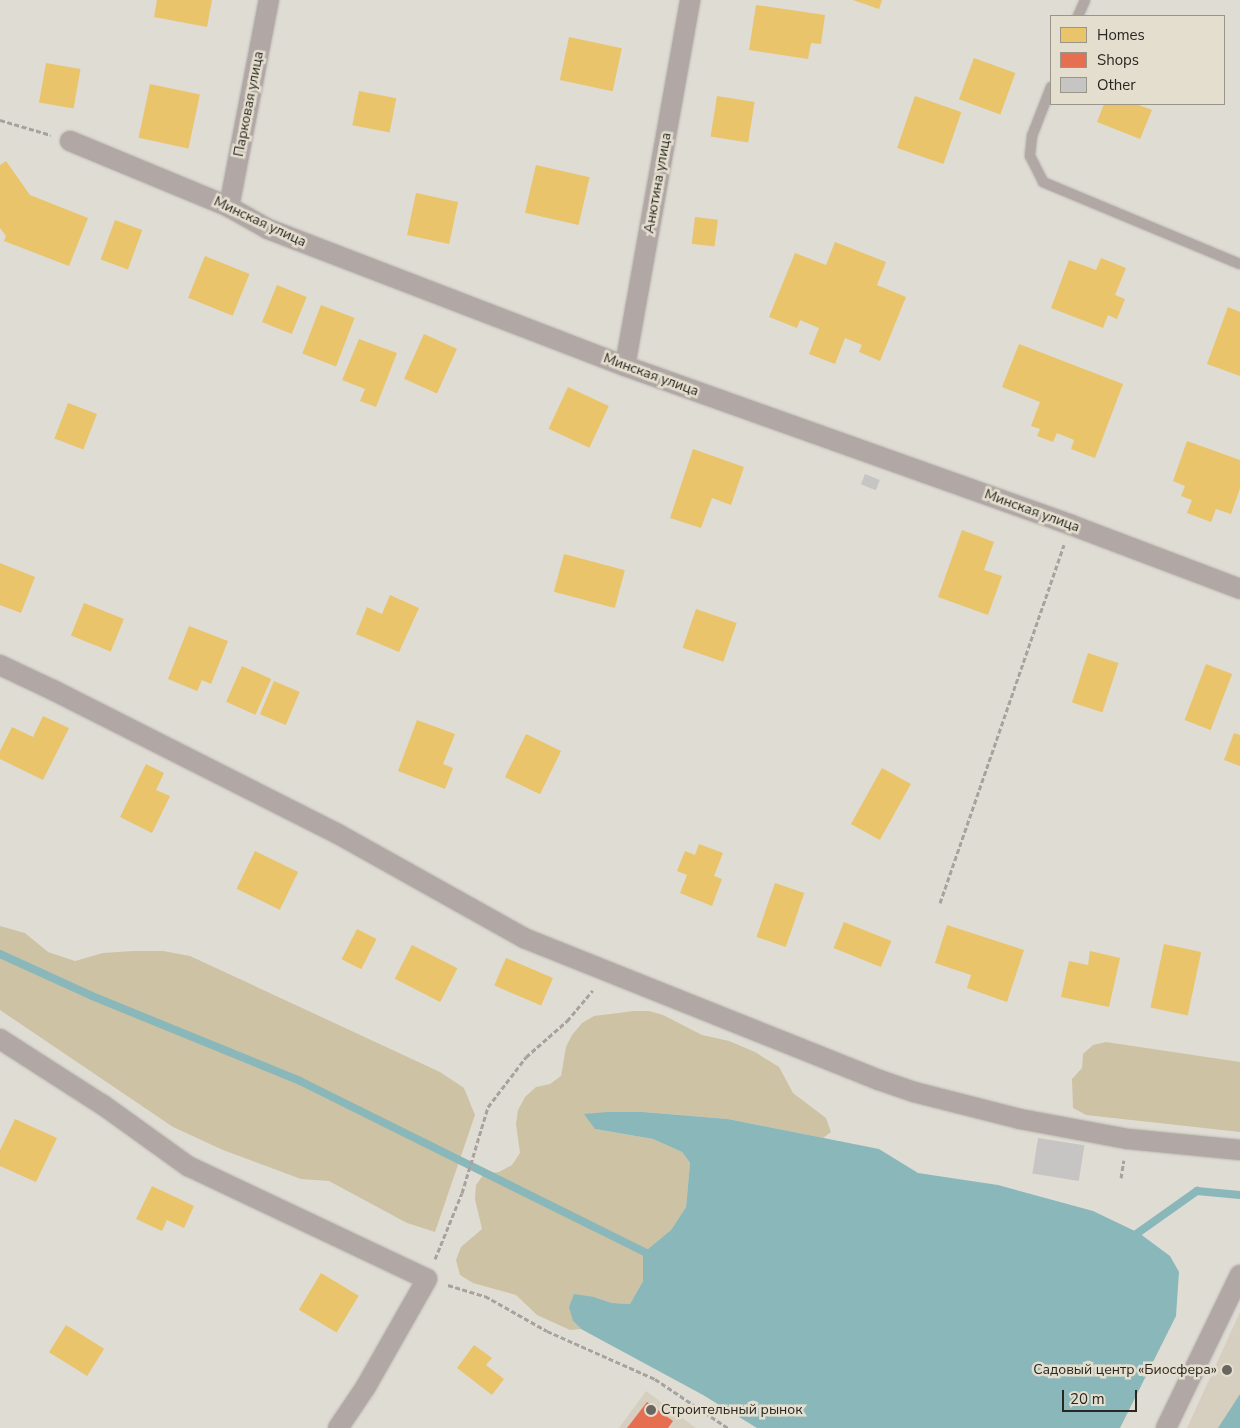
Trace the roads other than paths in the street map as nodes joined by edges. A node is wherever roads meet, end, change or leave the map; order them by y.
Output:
1 (269, 0) edge
2 (690, 0) edge
3 (1085, 0) edge
4 (1078, 15) edge
5 (1050, 89) edge
6 (70, 141) road end
7 (229, 207) junction
8 (1240, 264) edge
9 (625, 366) junction
10 (1240, 589) edge
11 (0, 665) edge
12 (0, 1039) edge
13 (1240, 1150) edge
14 (1240, 1275) edge
15 (338, 1428) edge
16 (1166, 1428) edge

1 - 7 street, Парковая улица
2 - 9 street, Анютина улица
3 - 4 lane
5 - 8 lane
6 - 7 street, Минская улица
7 - 9 street, Минская улица
9 - 10 street, Минская улица
11 - 13 street
12 - 15 street
14 - 16 street

